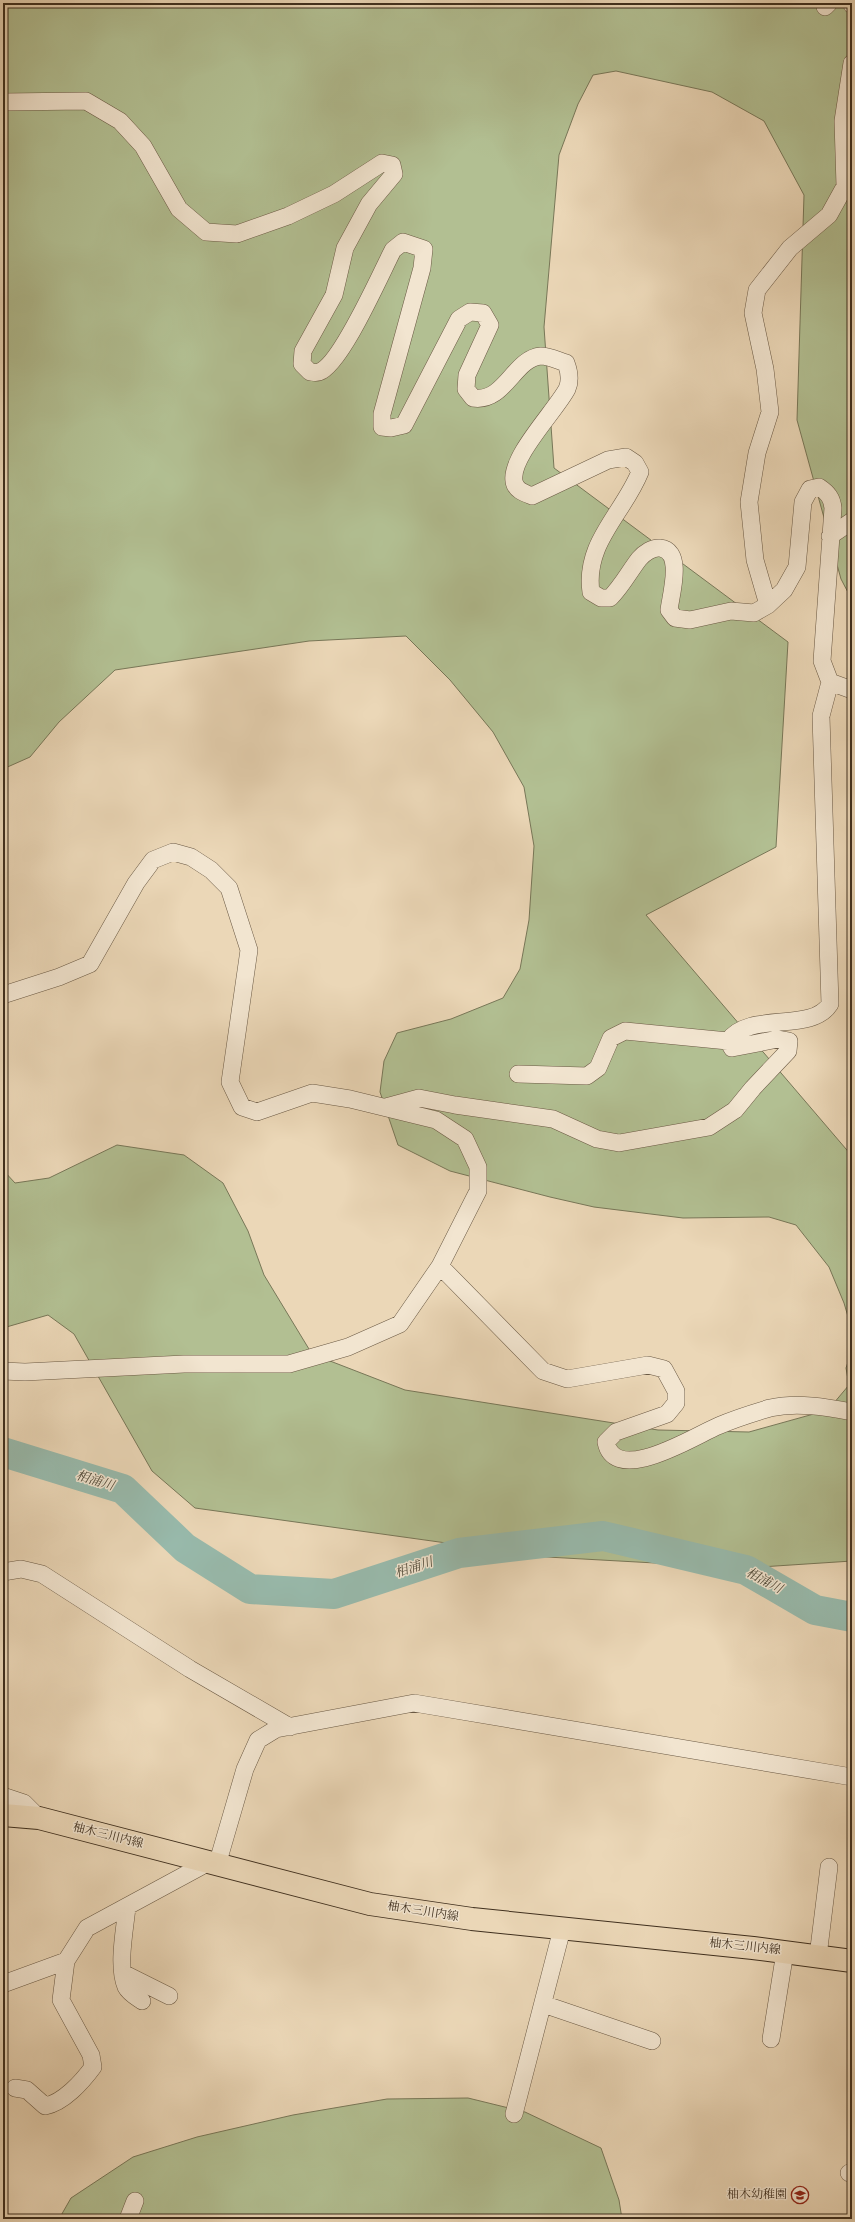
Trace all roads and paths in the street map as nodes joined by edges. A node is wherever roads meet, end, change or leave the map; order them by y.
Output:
1 (852, 63) edge
2 (3, 102) edge
3 (852, 521) edge
4 (830, 536) junction
5 (768, 605) junction
6 (830, 682) junction
7 (852, 690) edge
8 (3, 995) edge
9 (728, 1041) junction
10 (518, 1074) dead end
11 (385, 1107) junction
12 (440, 1266) junction
13 (3, 1371) edge
14 (852, 1412) edge
15 (3, 1572) edge
16 (290, 1726) junction
17 (852, 1777) edge
18 (3, 1796) edge
19 (3, 1815) edge
20 (39, 1818) junction
21 (213, 1863) junction
22 (828, 1867) dead end
23 (127, 1907) junction
24 (562, 1928) junction
25 (785, 1952) junction
26 (818, 1956) junction
27 (66, 1961) junction
28 (852, 1961) edge
29 (123, 1973) junction
30 (3, 1984) edge
31 (169, 1996) dead end
32 (142, 2001) dead end
33 (543, 2004) junction
34 (771, 2039) dead end
35 (652, 2041) dead end
36 (15, 2088) dead end
37 (514, 2114) dead end
38 (135, 2202) dead end
39 (128, 2219) edge

1 - 5 street
2 - 5 street
3 - 4 street
4 - 5 street
4 - 6 street
6 - 7 street
6 - 9 street
8 - 11 street
9 - 10 street
9 - 11 street
11 - 12 street
12 - 13 street
12 - 14 street
15 - 16 street
16 - 17 street
16 - 21 street
18 - 20 street
19 - 20 main road, 柚木三川内線
20 - 21 main road, 柚木三川内線
21 - 23 street
21 - 24 main road, 柚木三川内線
22 - 26 street
23 - 27 street
23 - 29 street
24 - 25 main road, 柚木三川内線
24 - 33 street
25 - 26 main road, 柚木三川内線
25 - 34 street
26 - 28 main road, 柚木三川内線
27 - 30 street
27 - 36 street
29 - 31 street
29 - 32 street
33 - 35 street
33 - 37 street
38 - 39 street

